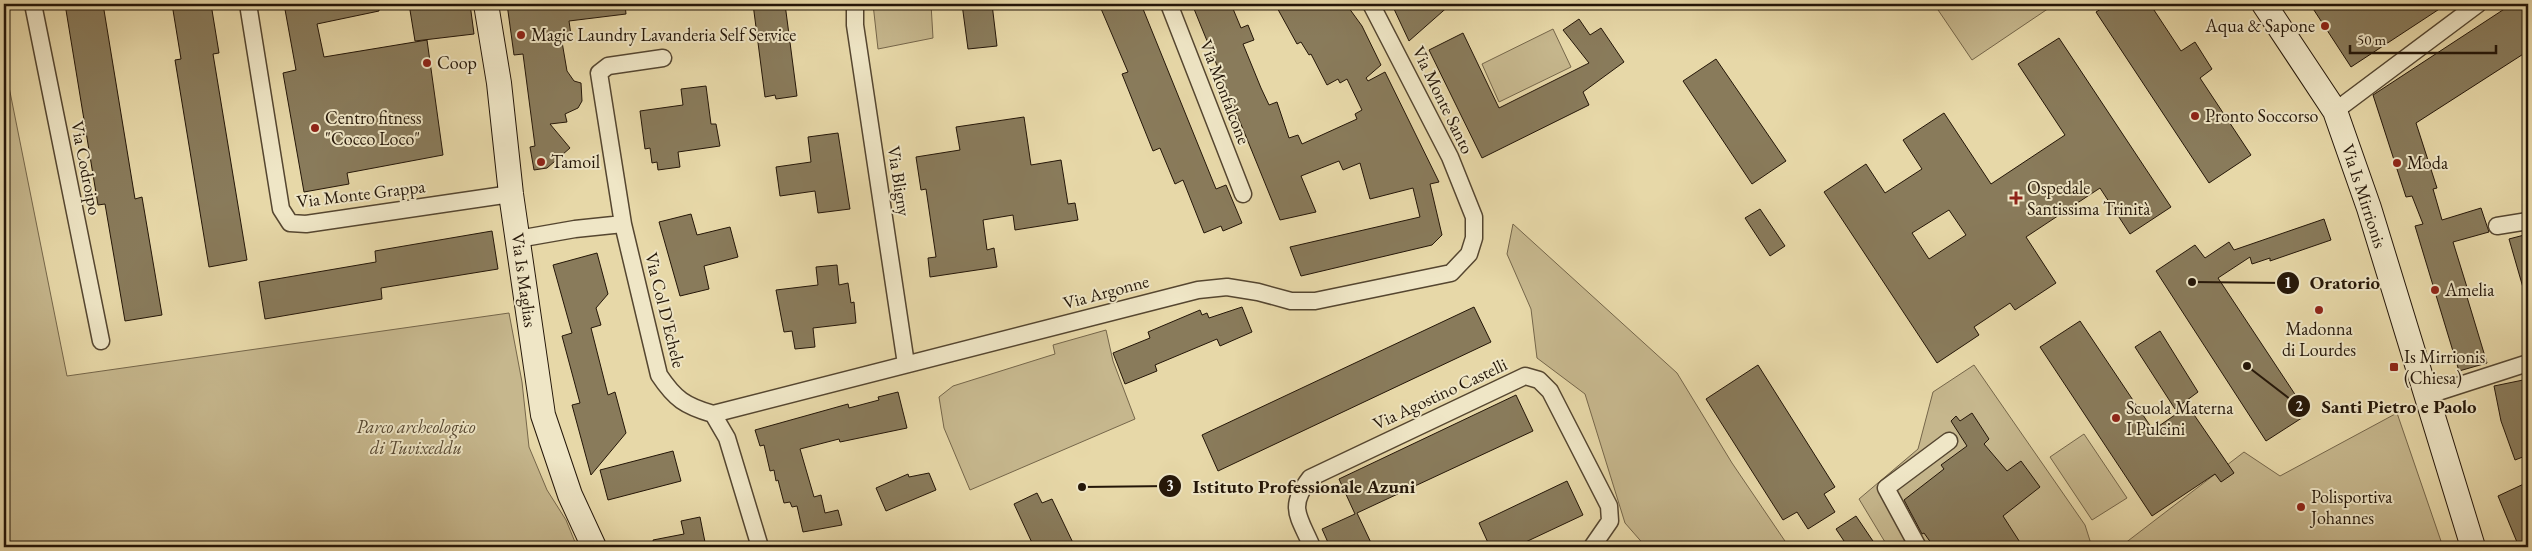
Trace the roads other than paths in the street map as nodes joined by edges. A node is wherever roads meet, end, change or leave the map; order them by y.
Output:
1 (33, 4) edge
2 (248, 4) edge
3 (486, 4) edge
4 (856, 4) edge
5 (1169, 4) edge
6 (1371, 4) edge
7 (2264, 4) edge
8 (2478, 4) edge
9 (662, 58) dead end
10 (2335, 111) junction
11 (511, 194) junction
12 (1243, 194) dead end
13 (1474, 217) joint
14 (2528, 221) edge
15 (623, 224) junction
16 (2497, 226) dead end
17 (518, 239) junction
18 (101, 341) dead end
19 (2528, 363) edge
20 (906, 364) junction
21 (2426, 396) junction
22 (713, 414) junction
23 (1949, 441) dead end
24 (594, 547) edge
25 (760, 547) edge
26 (1312, 547) edge
27 (1592, 547) edge
28 (1918, 547) edge
29 (2473, 547) edge

1 - 18 street, Via Codroipo
2 - 11 street, Via Monte Grappa
3 - 11 street, Via Is Maglias
4 - 20 street, Via Bligny
5 - 12 street, Via Monfalcone
6 - 13 street, Via Monte Santo
7 - 10 street, Via Is Mirrionis
8 - 10 street
9 - 15 street, Via Col D'Echele
10 - 21 street, Via Is Mirrionis
11 - 17 street, Via Is Maglias
13 - 20 street, Via Argonne
14 - 16 street
15 - 17 street
15 - 22 street, Via Col D'Echele
17 - 24 street, Via Is Maglias
19 - 21 street
20 - 22 street, Via Argonne
21 - 29 street, Via Is Mirrionis
22 - 25 street
23 - 28 street
26 - 27 street, Via Agostino Castelli

